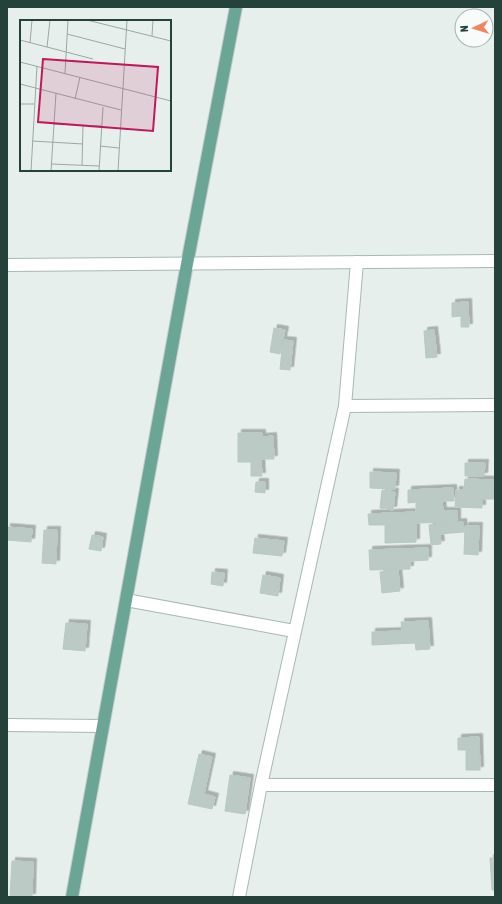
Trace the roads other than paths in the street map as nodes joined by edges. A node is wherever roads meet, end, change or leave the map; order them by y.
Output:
1 (236, 7) edge
2 (495, 261) edge
3 (357, 262) junction
4 (187, 264) junction
5 (7, 265) edge
6 (495, 405) edge
7 (345, 406) junction
8 (126, 600) junction
9 (294, 631) junction
10 (7, 725) edge
11 (103, 726) junction
12 (261, 785) junction
13 (495, 785) edge
14 (72, 897) edge
15 (239, 897) edge

1 - 4 main road
2 - 3 street
3 - 4 street
3 - 7 street
4 - 5 street
4 - 8 main road
6 - 7 street
7 - 9 street
8 - 9 street
8 - 11 main road
9 - 12 street
10 - 11 street
11 - 14 main road
12 - 13 street
12 - 15 street

